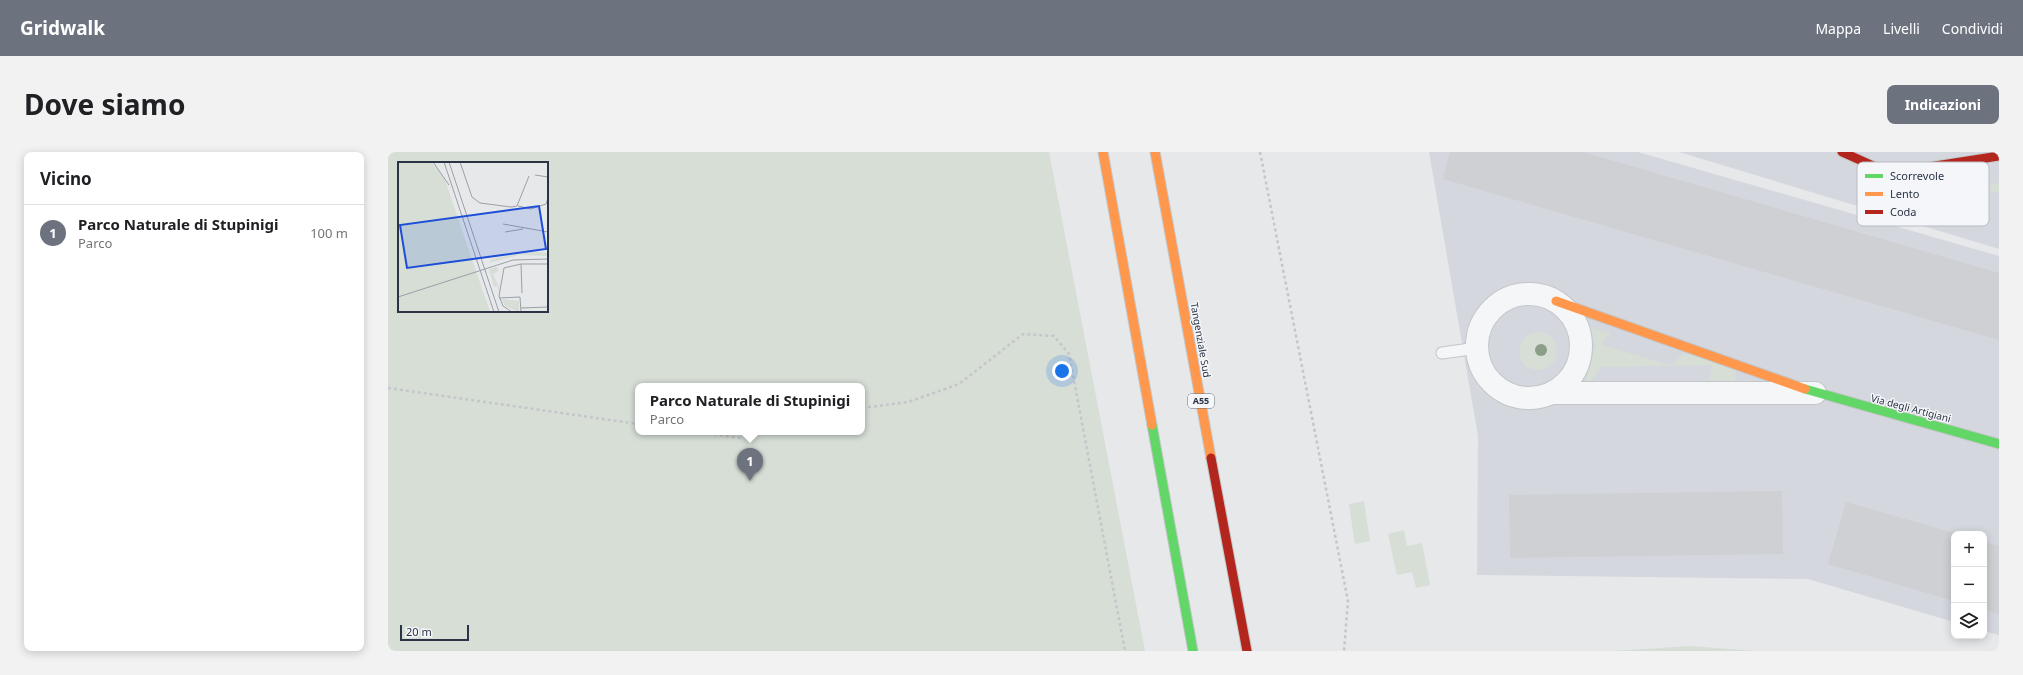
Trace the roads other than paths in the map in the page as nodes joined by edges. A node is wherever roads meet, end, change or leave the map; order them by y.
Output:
1 (1103, 152) edge
2 (1155, 152) edge
3 (1842, 152) edge
4 (1999, 156) edge
5 (1864, 162) edge
6 (1961, 162) edge
7 (1556, 301) junction
8 (1478, 348) junction
9 (1442, 353) dead end
10 (1555, 393) junction
11 (1817, 393) junction
12 (1999, 444) edge
13 (1193, 651) edge
14 (1247, 651) edge

1 - 13 main road
2 - 14 main road, Tangenziale Sud / A55
3 - 5 main road
4 - 6 main road
7 - 8 street
7 - 10 street
7 - 11 main road, Via degli Artigiani
8 - 9 lane
8 - 10 street
10 - 11 street
11 - 12 main road, Via degli Artigiani

